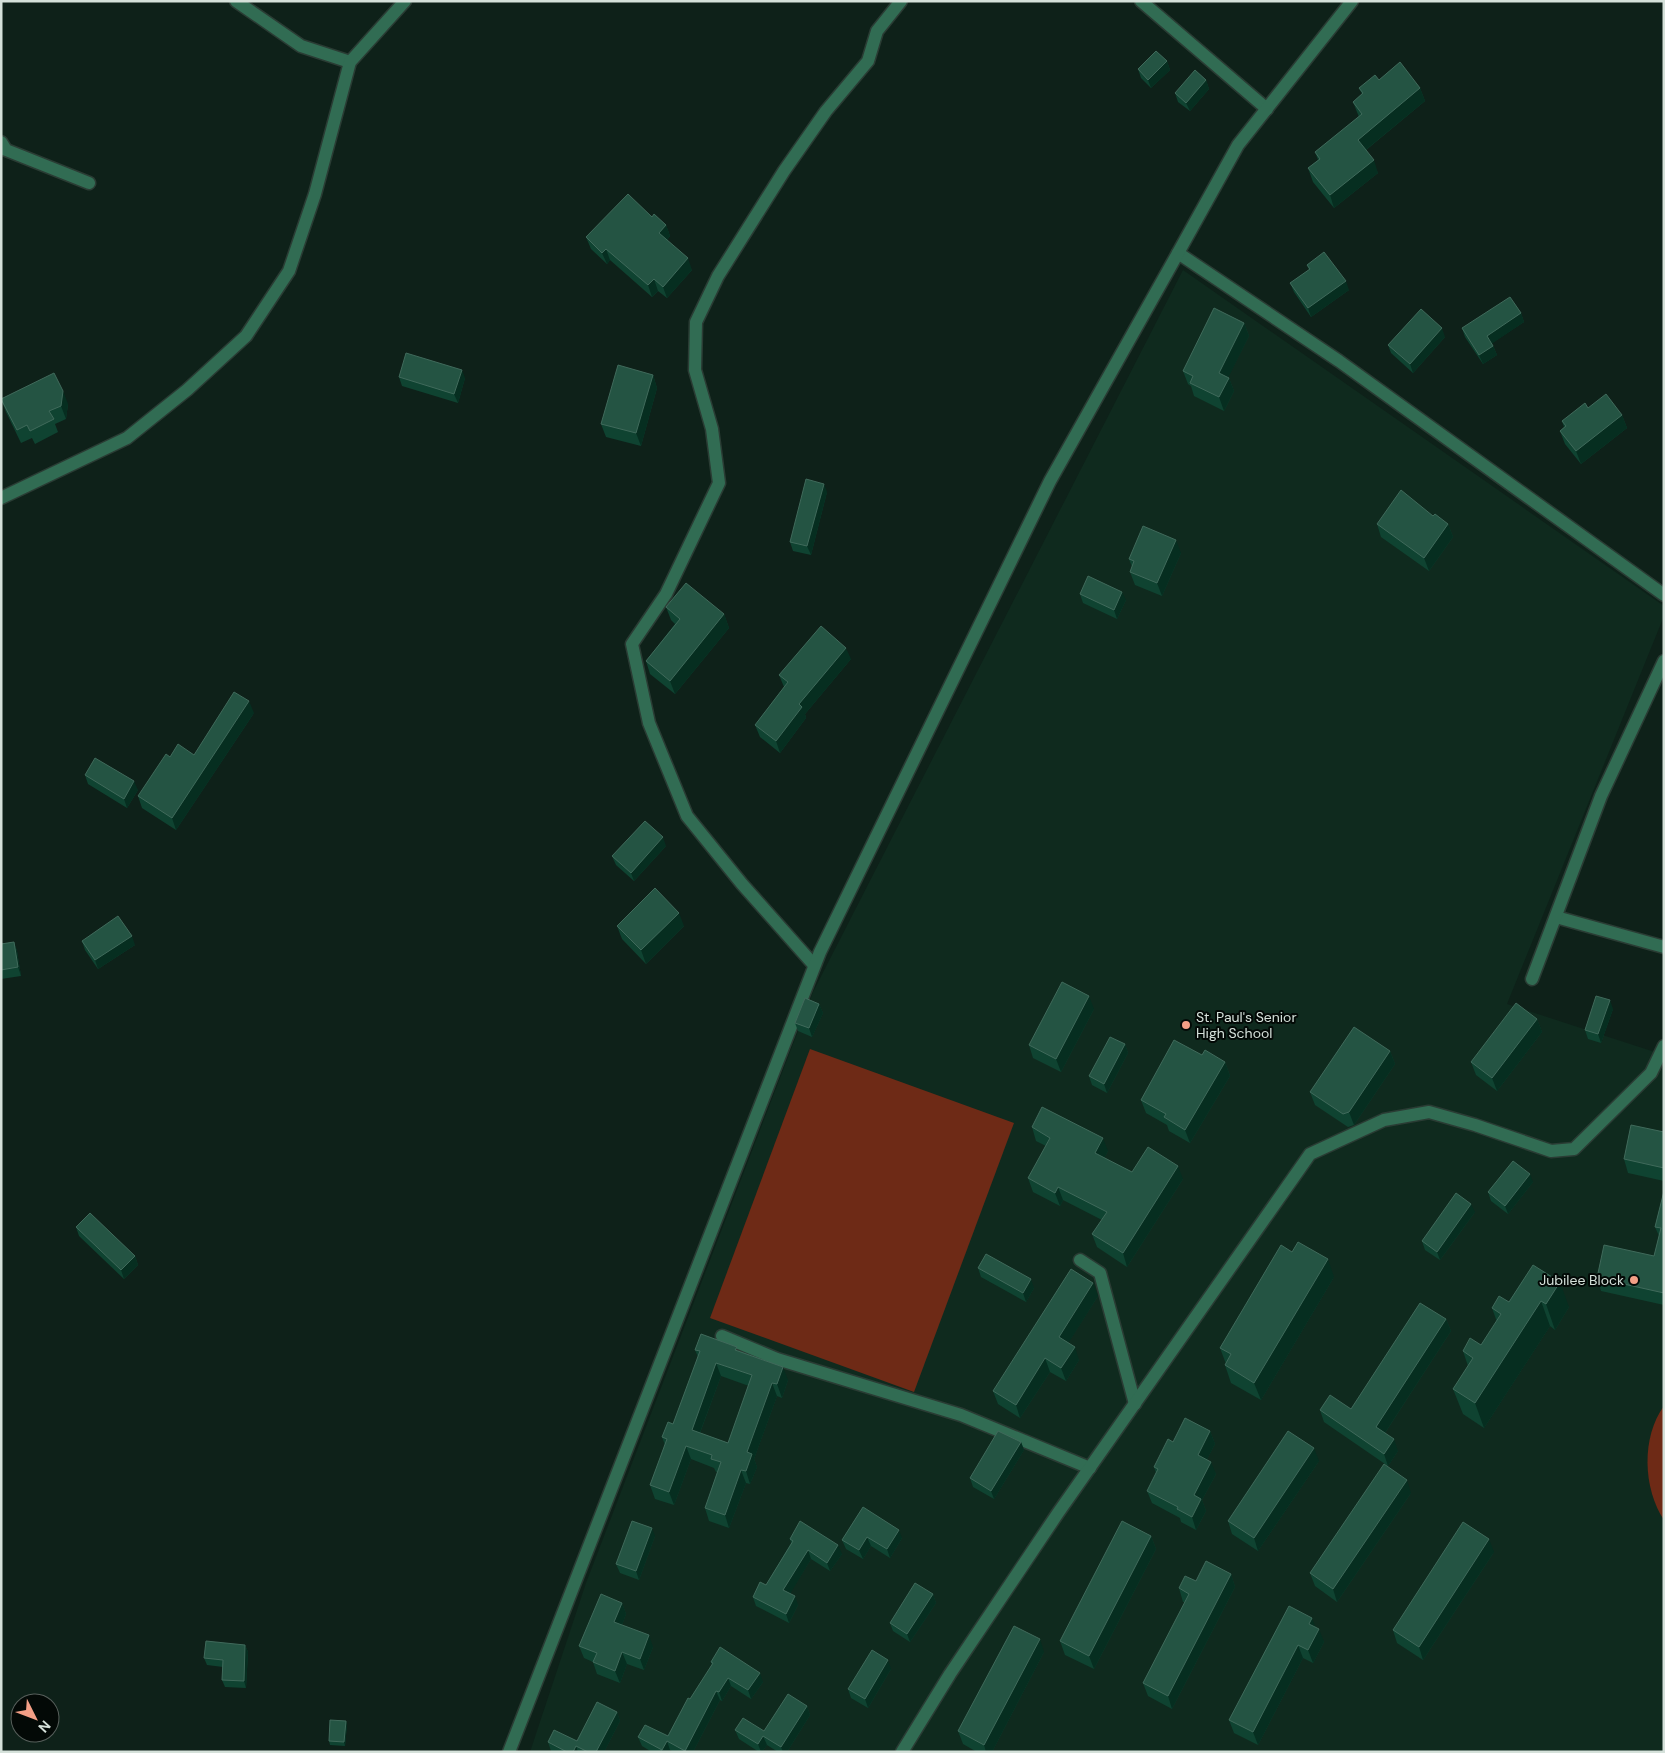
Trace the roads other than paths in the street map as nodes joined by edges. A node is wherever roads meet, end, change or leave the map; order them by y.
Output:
1 (236, 1) edge
2 (405, 1) edge
3 (901, 1) edge
4 (1141, 1) edge
5 (1352, 1) edge
6 (350, 62) junction
7 (1267, 109) junction
8 (1, 142) edge
9 (89, 183) dead end
10 (1178, 253) junction
11 (2, 495) edge
12 (1664, 595) edge
13 (1663, 662) edge
14 (1556, 916) junction
15 (1664, 947) edge
16 (814, 965) junction
17 (1532, 979) dead end
18 (1664, 1046) edge
19 (1080, 1260) dead end
20 (722, 1336) dead end
21 (1135, 1404) junction
22 (1090, 1468) junction
23 (509, 1752) edge
24 (902, 1752) edge

1 - 6 street
2 - 6 street
3 - 16 street
4 - 7 street
5 - 7 street
6 - 11 street
7 - 10 street
8 - 9 street
10 - 12 street
10 - 16 street
13 - 14 street
14 - 15 street
14 - 17 street
16 - 23 street
18 - 21 street
19 - 21 street
20 - 22 street
21 - 22 street
22 - 24 street

